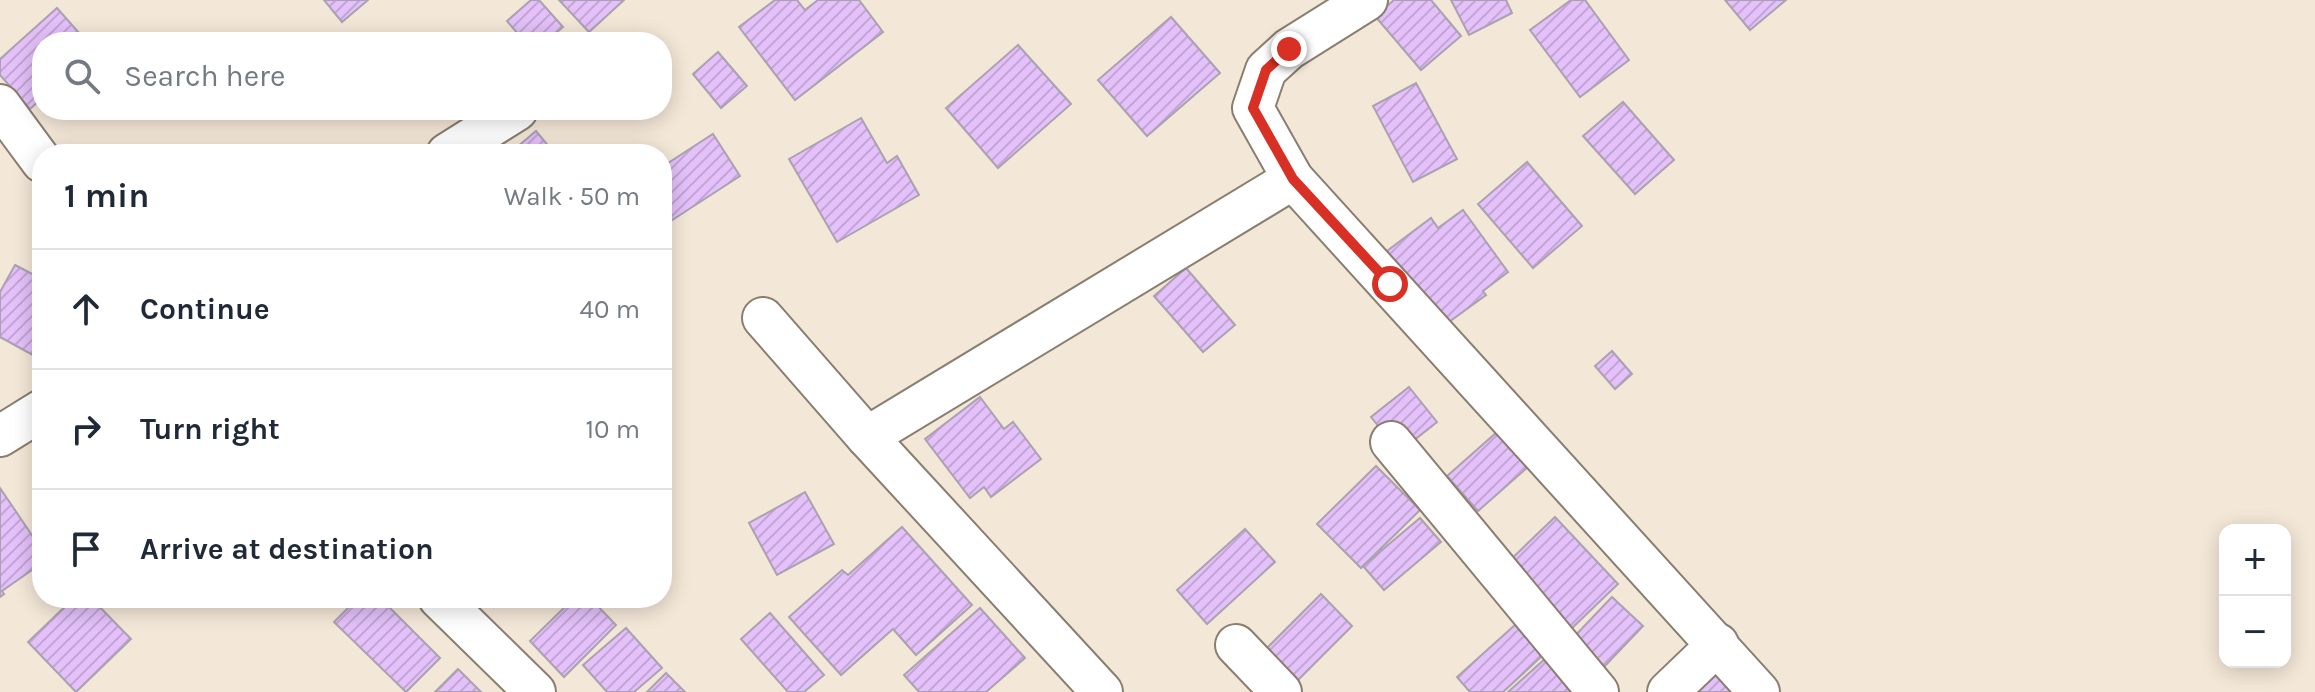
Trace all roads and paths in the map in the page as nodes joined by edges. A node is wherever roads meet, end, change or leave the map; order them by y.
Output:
1 (1367, 0) edge
2 (0, 105) edge
3 (501, 120) edge
4 (463, 144) edge
5 (32, 148) edge
6 (1293, 179) junction
7 (763, 318) dead end
8 (32, 416) edge
9 (0, 436) edge
10 (867, 437) junction
11 (1391, 442) dead end
12 (449, 608) edge
13 (1718, 644) junction
14 (1236, 645) dead end
15 (535, 692) edge
16 (1102, 692) edge
17 (1281, 692) edge
18 (1598, 692) edge
19 (1668, 692) edge
20 (1759, 692) edge

1 - 6 street
2 - 5 street
3 - 4 street
6 - 10 street
6 - 13 street
7 - 10 street
8 - 9 street
10 - 16 street
11 - 18 street
12 - 15 street
13 - 19 street
13 - 20 street
14 - 17 street

